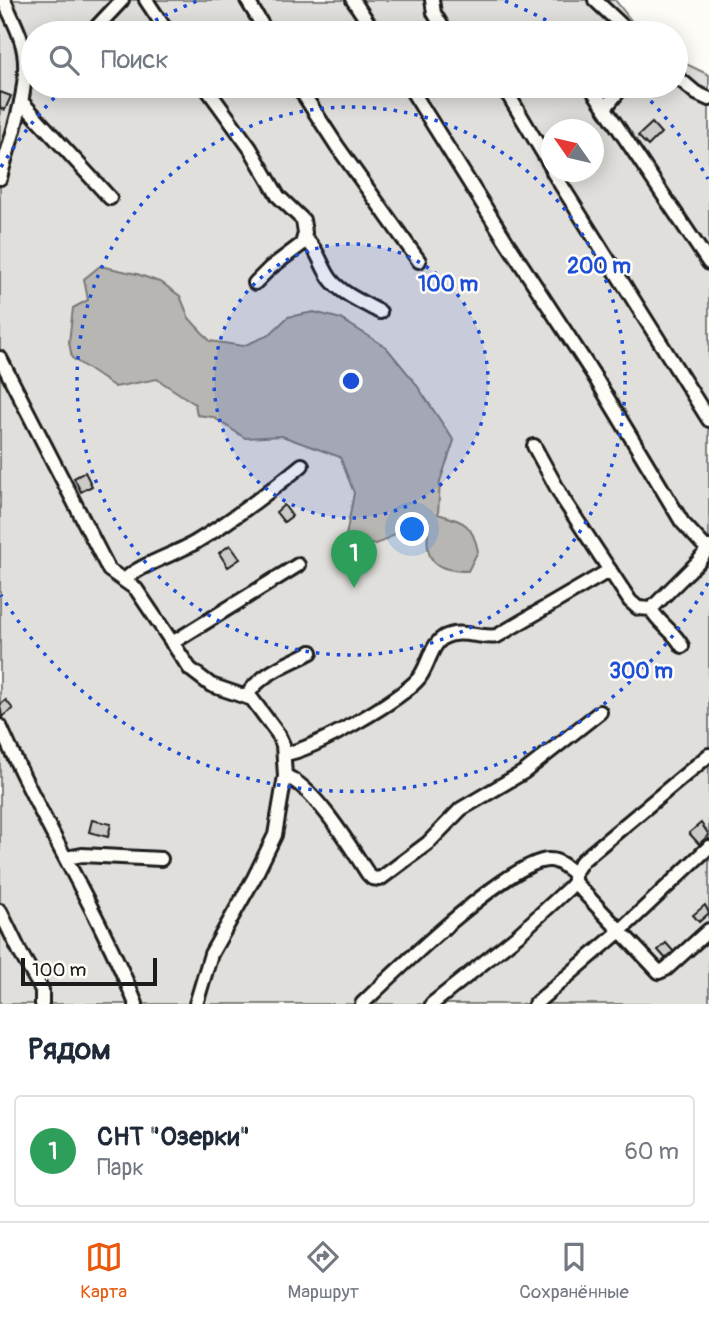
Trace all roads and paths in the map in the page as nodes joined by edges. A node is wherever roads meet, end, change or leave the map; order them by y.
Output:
1 (4, 0) edge
2 (122, 0) edge
3 (146, 0) edge
4 (247, 0) edge
5 (353, 0) edge
6 (432, 0) edge
7 (594, 0) edge
8 (102, 21) edge
9 (160, 21) edge
10 (260, 21) edge
11 (367, 21) edge
12 (439, 21) edge
13 (618, 21) edge
14 (21, 28) edge
15 (688, 86) edge
16 (21, 98) edge
17 (214, 98) edge
18 (306, 98) edge
19 (417, 98) edge
20 (510, 98) edge
21 (598, 98) edge
22 (613, 98) edge
23 (709, 99) edge
24 (21, 101) junction
25 (605, 108) junction
26 (541, 151) edge
27 (0, 178) edge
28 (560, 182) edge
29 (110, 198) dead end
30 (305, 239) junction
31 (419, 261) dead end
32 (709, 263) edge
33 (255, 283) dead end
34 (380, 312) dead end
35 (0, 358) edge
36 (709, 420) edge
37 (534, 446) dead end
38 (302, 465) dead end
39 (708, 548) edge
40 (298, 565) dead end
41 (610, 570) junction
42 (125, 580) junction
43 (651, 610) junction
44 (172, 643) junction
45 (682, 646) dead end
46 (311, 652) dead end
47 (247, 696) junction
48 (600, 712) dead end
49 (0, 726) edge
50 (285, 754) junction
51 (709, 755) edge
52 (285, 775) junction
53 (709, 847) edge
54 (66, 858) junction
55 (161, 859) dead end
56 (574, 877) junction
57 (0, 911) edge
58 (709, 930) edge
59 (620, 931) junction
60 (42, 1004) edge
61 (136, 1004) edge
62 (195, 1004) edge
63 (362, 1004) edge
64 (432, 1004) edge
65 (535, 1004) edge

1 - 14 street
2 - 8 street
3 - 9 street
4 - 10 street
5 - 11 street
6 - 12 street
7 - 13 street
15 - 23 street
16 - 24 street
17 - 30 street
18 - 31 street
19 - 39 street
20 - 26 street
21 - 25 street
22 - 25 street
24 - 27 street
24 - 29 street
25 - 32 street
28 - 36 street
30 - 33 street
30 - 34 street
35 - 42 street
37 - 41 street
38 - 42 street
39 - 43 street
40 - 44 street
41 - 43 street
41 - 50 street
42 - 44 street
43 - 45 street
44 - 47 street
46 - 47 street
47 - 50 street
48 - 52 street
49 - 54 street
50 - 52 street
51 - 56 street
52 - 62 street
53 - 59 street
54 - 55 street
54 - 61 street
56 - 59 street
56 - 63 street
56 - 64 street
57 - 60 street
58 - 59 street
59 - 65 street

